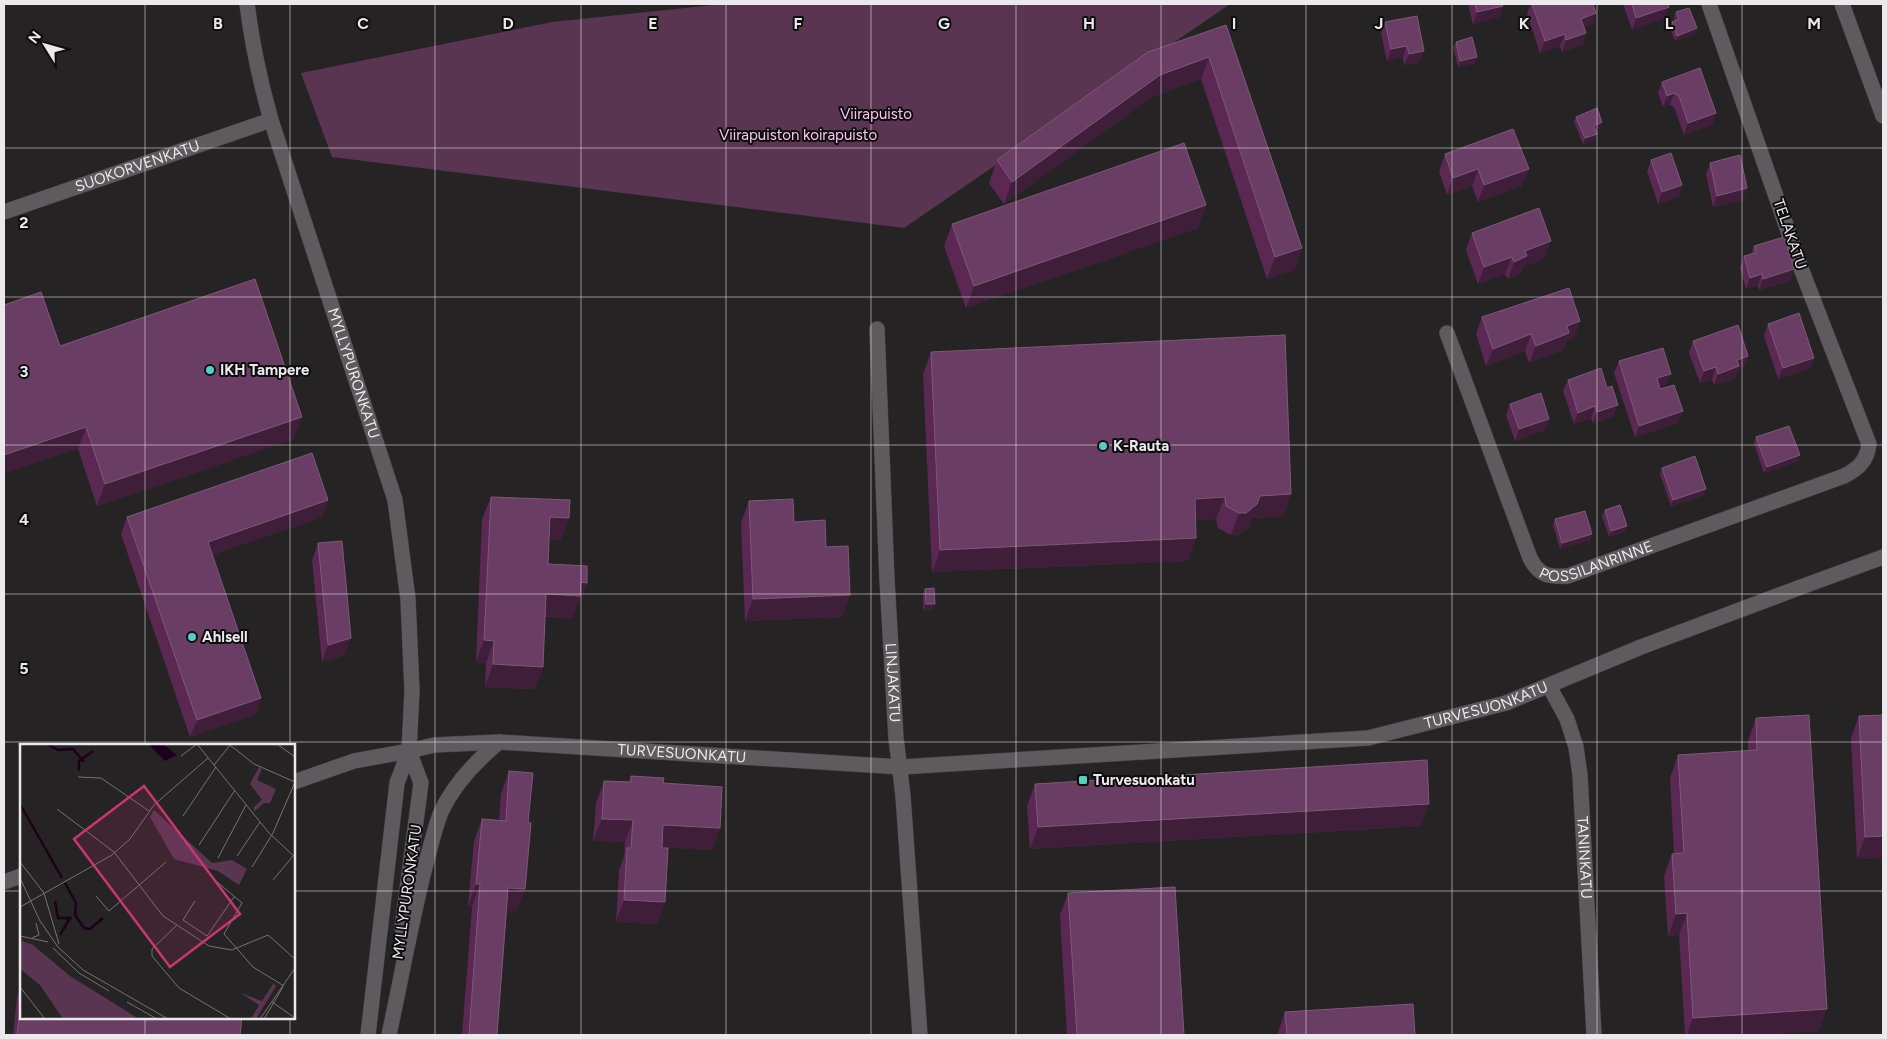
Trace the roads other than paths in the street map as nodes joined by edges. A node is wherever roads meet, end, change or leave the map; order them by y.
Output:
1 (247, 4) edge
2 (1709, 4) edge
3 (1842, 4) edge
4 (1883, 116) edge
5 (271, 120) junction
6 (4, 212) edge
7 (877, 329) dead end
8 (1446, 333) dead end
9 (1863, 462) joint
10 (1883, 557) edge
11 (1549, 686) junction
12 (499, 742) junction
13 (409, 751) junction
14 (901, 767) junction
15 (295, 782) edge
16 (20, 876) edge
17 (4, 882) edge
18 (368, 1035) edge
19 (388, 1035) edge
20 (920, 1035) edge
21 (1594, 1035) edge

1 - 5 main road, MYLLYPURONKATU
2 - 9 main road, TELAKATU
3 - 4 main road
5 - 6 main road, SUOKORVENKATU
5 - 13 main road, MYLLYPURONKATU
7 - 14 main road, LINJAKATU
8 - 9 main road, POSSILANRINNE
10 - 11 main road, TURVESUONKATU
11 - 14 main road, TURVESUONKATU
11 - 21 main road, TANINKATU
12 - 13 main road, TURVESUONKATU
12 - 14 main road, TURVESUONKATU
12 - 19 main road
13 - 15 main road, TURVESUONKATU
13 - 18 main road, MYLLYPURONKATU
13 - 19 main road, MYLLYPURONKATU
14 - 20 main road, LINJAKATU
16 - 17 main road

